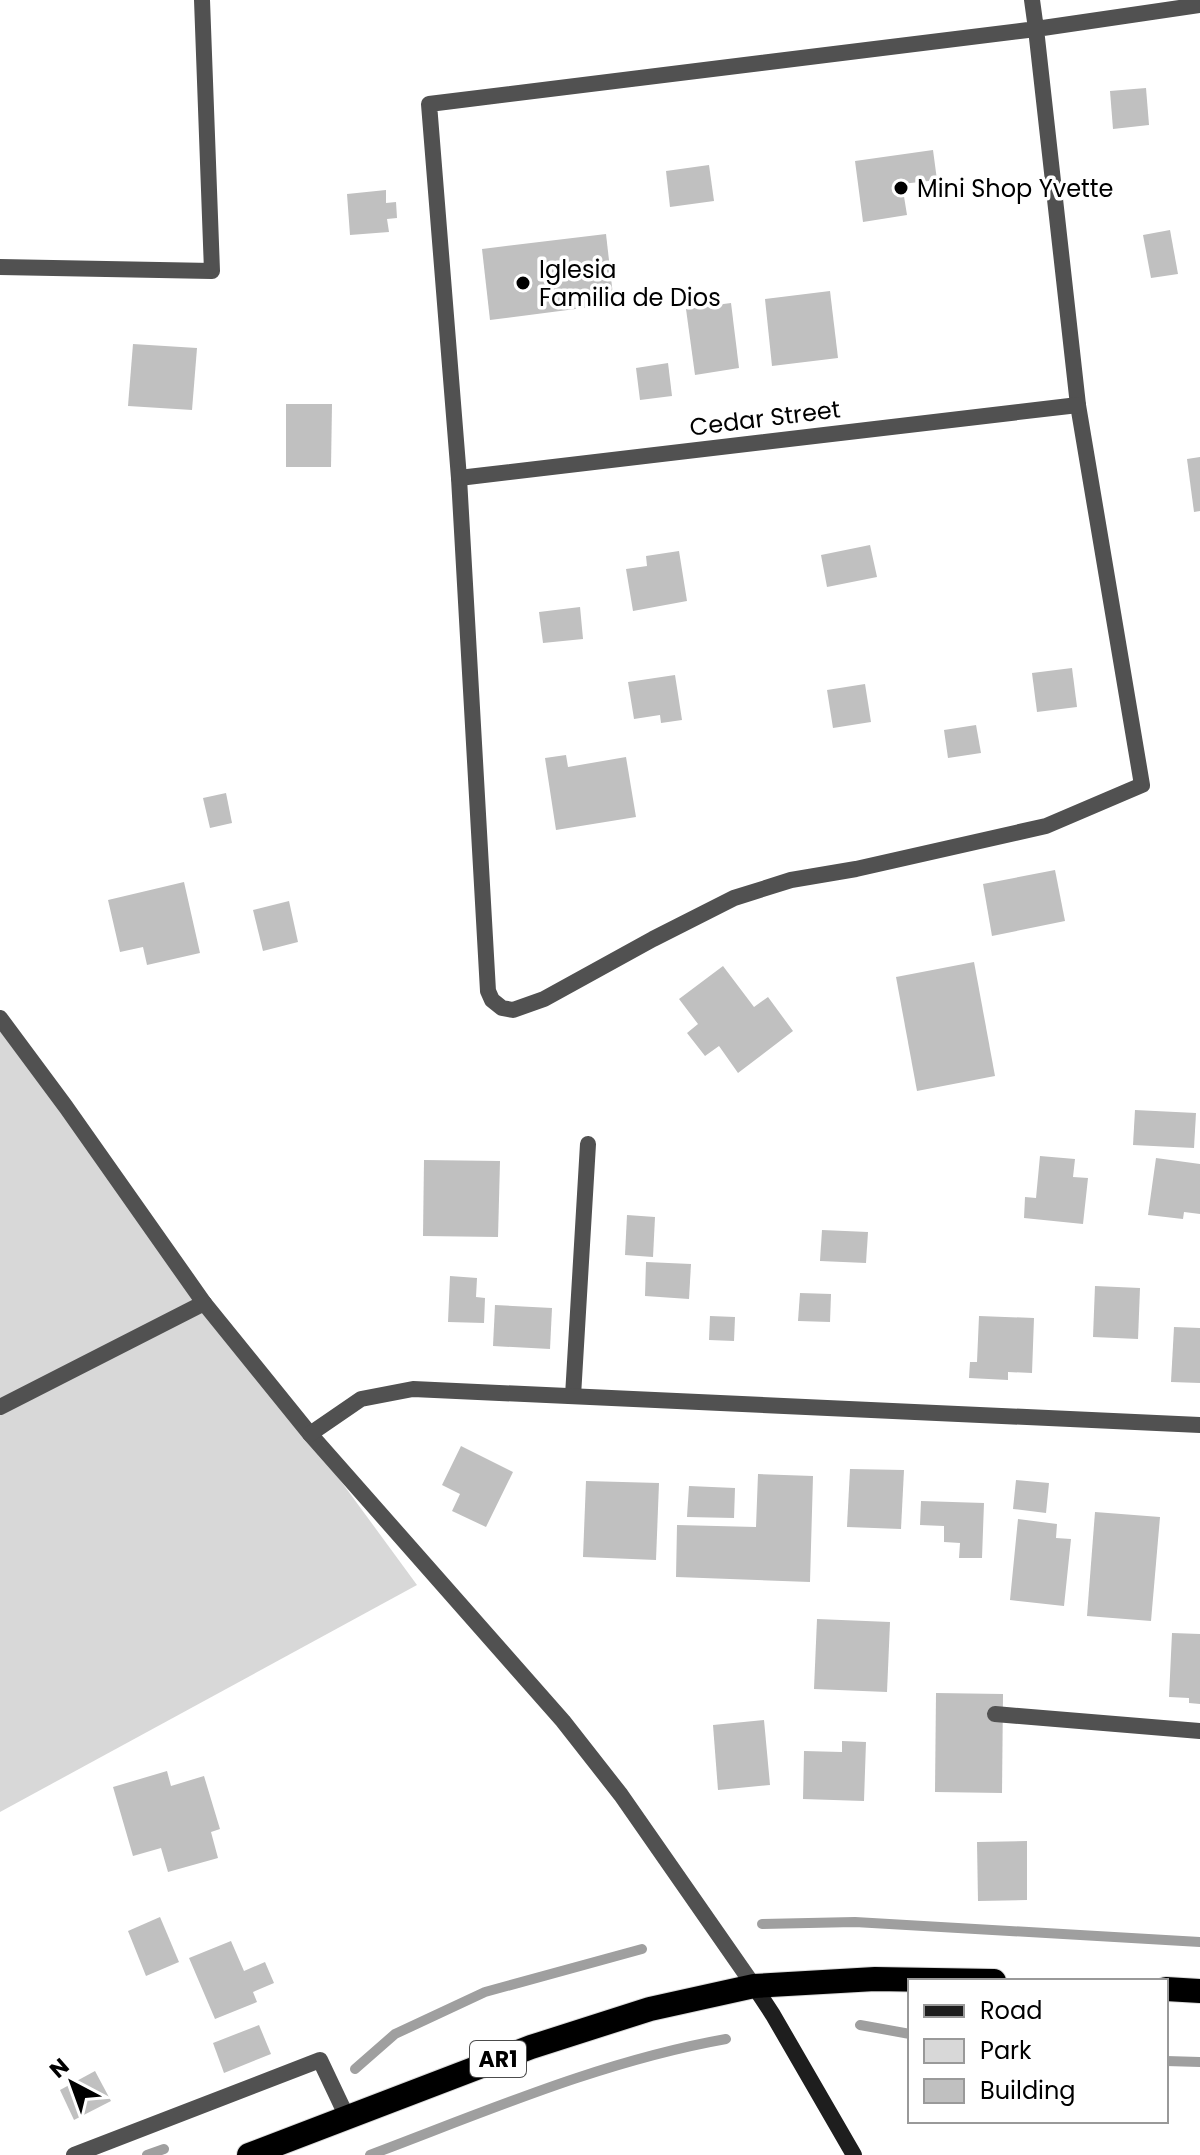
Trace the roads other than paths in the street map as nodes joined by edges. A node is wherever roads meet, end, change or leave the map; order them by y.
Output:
1 (202, 0) edge
2 (1032, 0) edge
3 (1200, 5) edge
4 (1036, 29) junction
5 (0, 267) edge
6 (1078, 405) junction
7 (459, 478) junction
8 (0, 1018) edge
9 (588, 1144) dead end
10 (204, 1303) junction
11 (573, 1396) junction
12 (0, 1407) edge
13 (1200, 1425) edge
14 (310, 1434) junction
15 (995, 1714) dead end
16 (1200, 1731) edge
17 (908, 1980) edge
18 (754, 1986) junction
19 (1168, 1989) edge
20 (1200, 1991) edge
21 (347, 2117) junction
22 (74, 2155) edge
23 (249, 2155) edge
24 (854, 2155) edge

1 - 5 street
2 - 4 street
3 - 4 street
4 - 6 street
4 - 7 street
6 - 7 street, Cedar Street
6 - 7 street
8 - 10 street
9 - 11 street
10 - 12 street
10 - 14 street
11 - 13 street
11 - 14 street
14 - 18 street
15 - 16 street
17 - 18 highway, AR1
18 - 21 highway, AR1
18 - 24 main road
19 - 20 highway
21 - 22 street
21 - 23 highway, AR1

